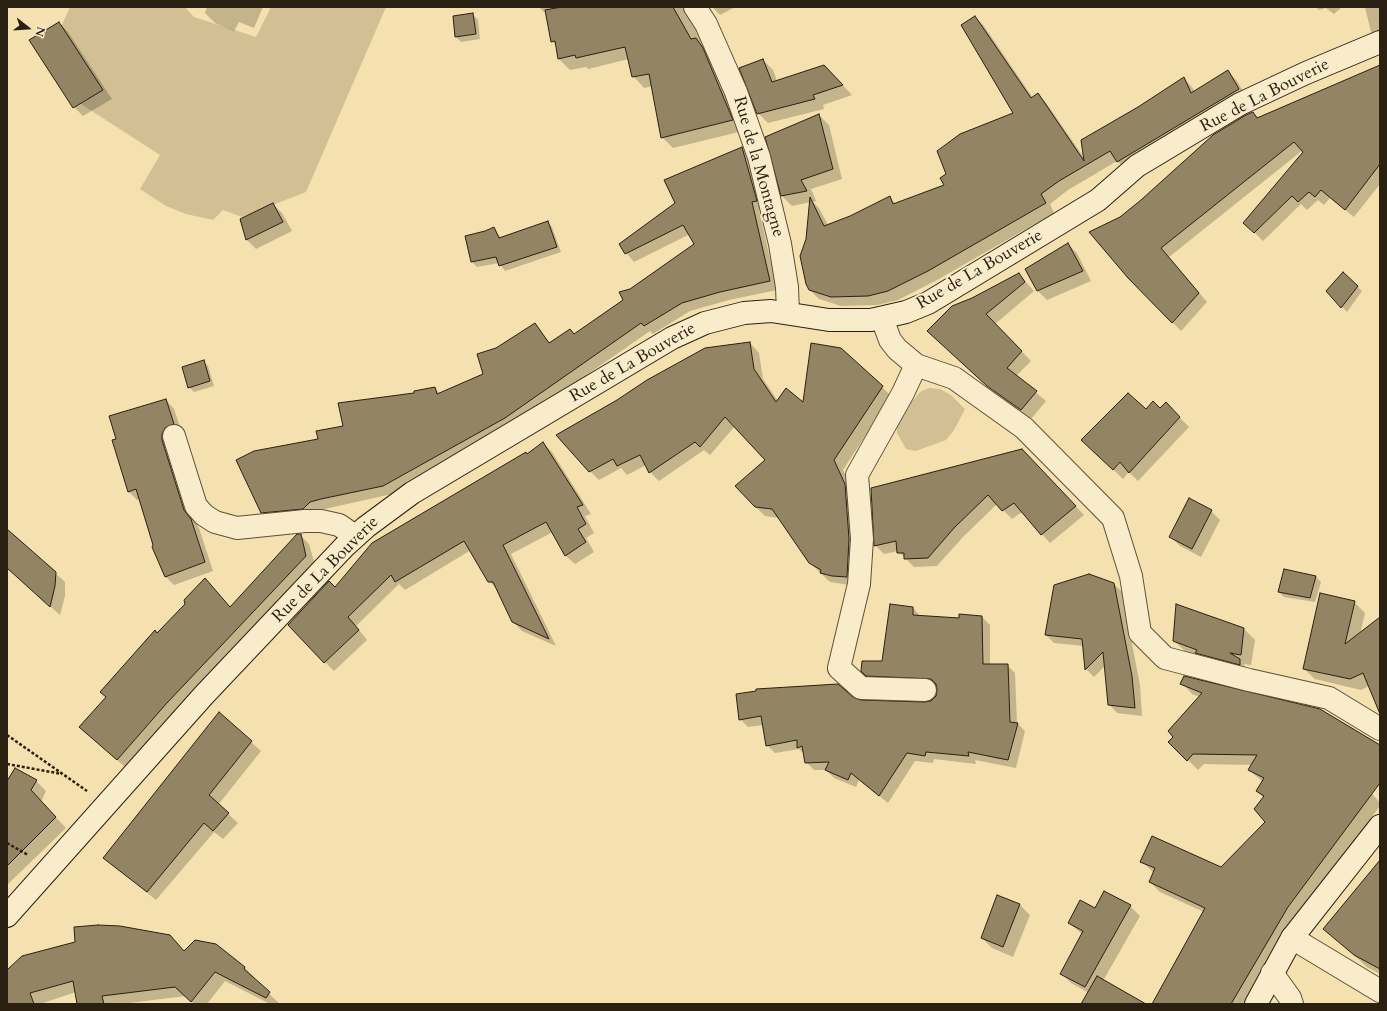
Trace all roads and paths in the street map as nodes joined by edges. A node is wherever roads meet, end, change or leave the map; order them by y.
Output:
1 (695, 7) edge
2 (1380, 42) edge
3 (788, 313) junction
4 (882, 318) junction
5 (916, 364) junction
6 (174, 436) dead end
7 (355, 536) junction
8 (925, 690) dead end
9 (1380, 729) edge
10 (7, 736) edge
11 (7, 764) edge
12 (62, 774) junction
13 (107, 805) junction
14 (1380, 826) edge
15 (7, 916) edge
16 (1292, 938) junction
17 (1272, 973) junction
18 (1380, 991) edge
19 (1256, 1004) edge
20 (1292, 1004) edge

1 - 3 street, Rue de la Montagne
2 - 4 street, Rue de La Bouverie
3 - 4 street, Rue de La Bouverie
3 - 7 street, Rue de La Bouverie
4 - 5 street
5 - 8 street
5 - 9 street
6 - 7 street
7 - 13 street, Rue de La Bouverie
10 - 12 path
11 - 12 path
12 - 13 path
13 - 15 street, Rue de La Bouverie
14 - 16 street
16 - 17 street
16 - 18 street
17 - 19 street
17 - 20 street

